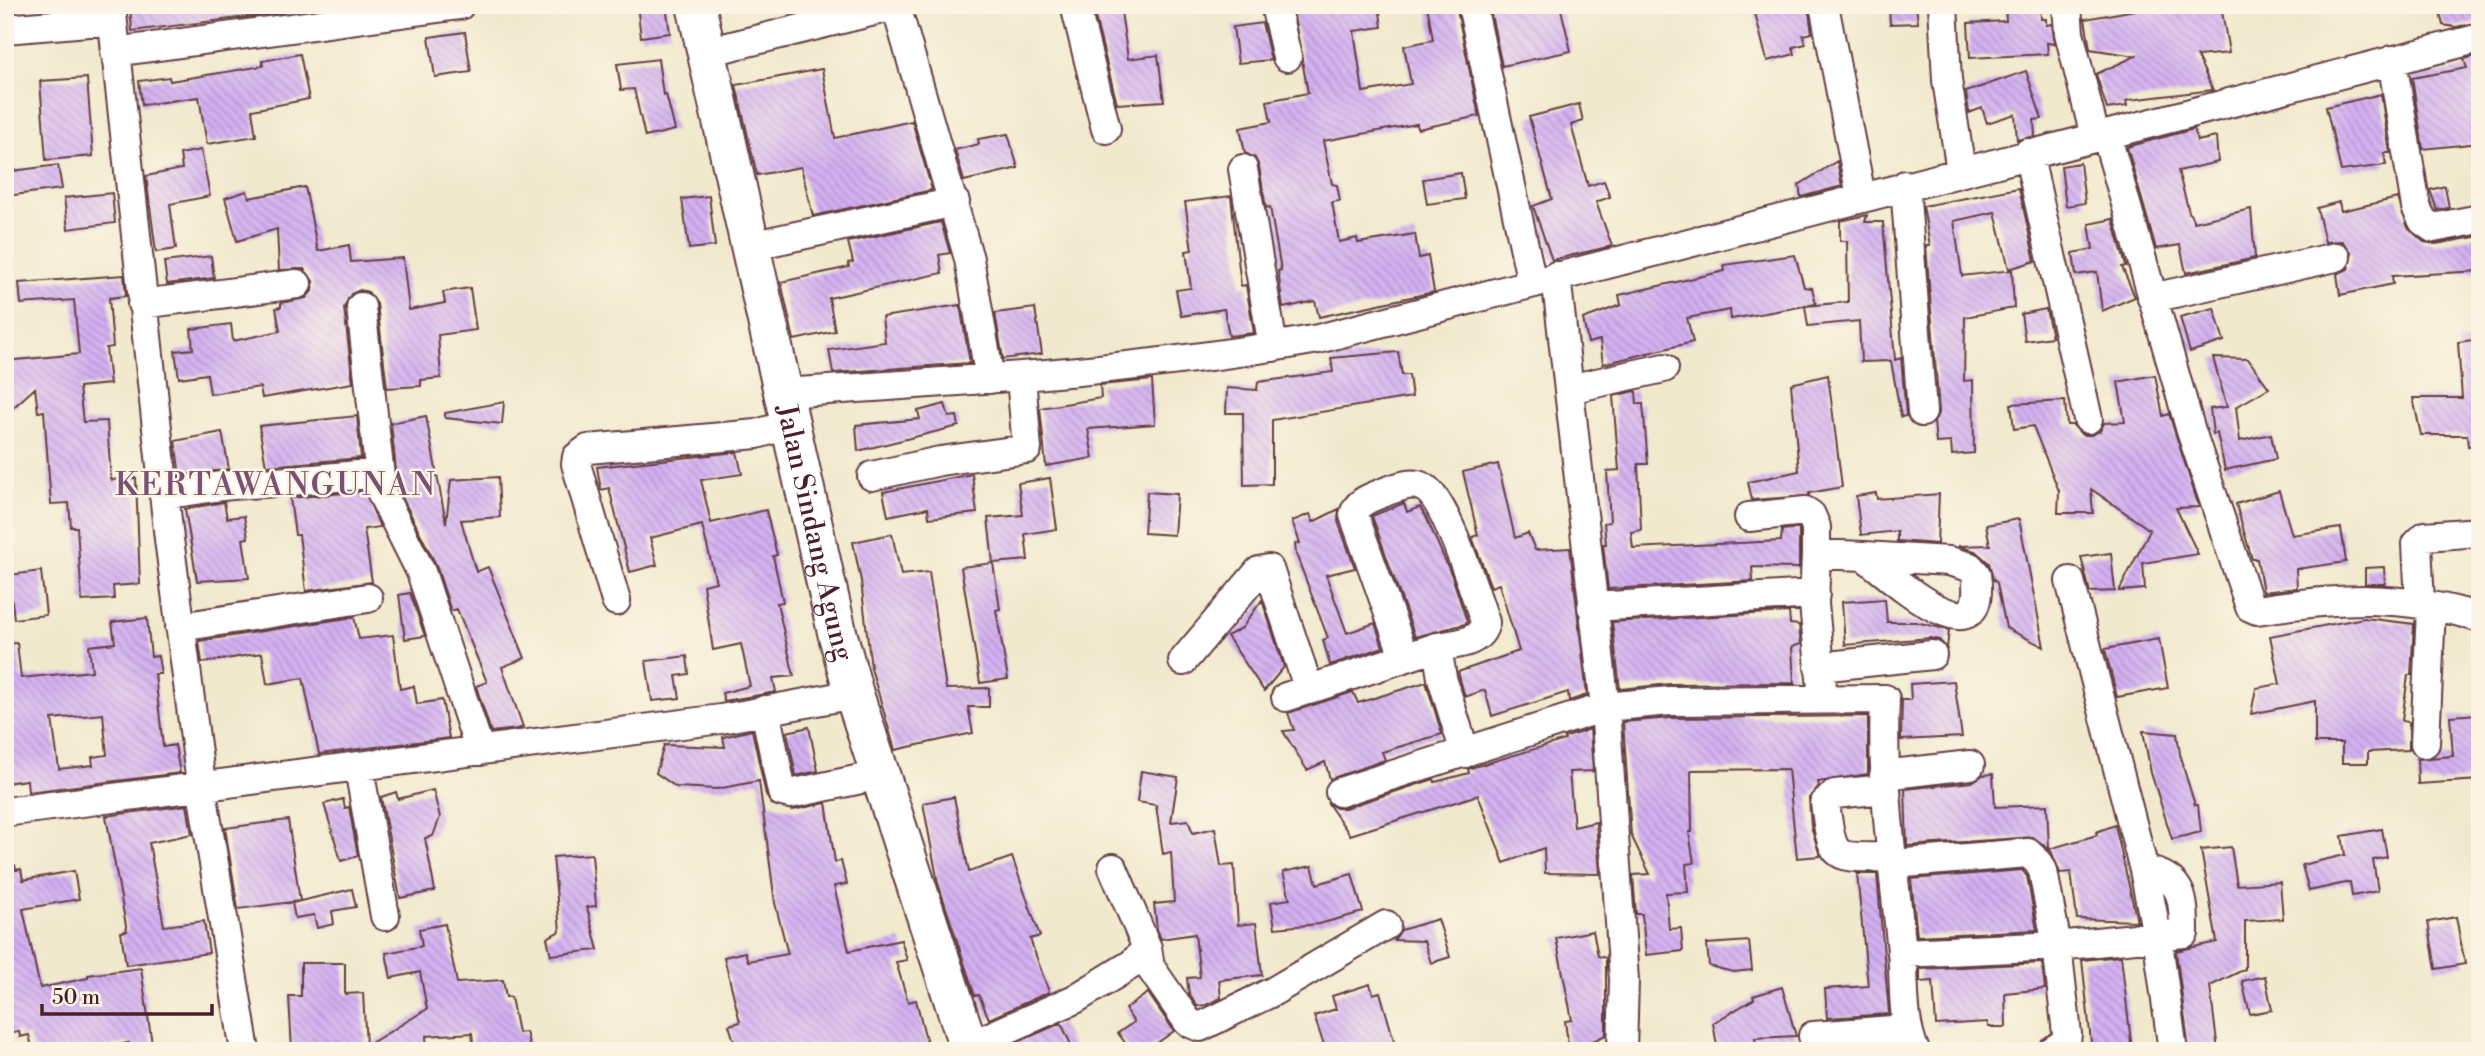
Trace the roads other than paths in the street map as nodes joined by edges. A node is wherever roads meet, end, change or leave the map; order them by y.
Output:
1 (460, 5) edge
2 (695, 5) edge
3 (1075, 5) edge
4 (1275, 5) edge
5 (1472, 5) edge
6 (1824, 5) edge
7 (1943, 5) edge
8 (2067, 5) edge
9 (898, 6) edge
10 (849, 11) edge
11 (112, 13) edge
12 (5, 29) edge
13 (2480, 38) edge
14 (115, 52) junction
15 (707, 52) junction
16 (1287, 57) dead end
17 (2392, 60) junction
18 (1106, 129) dead end
19 (2100, 135) junction
20 (2028, 153) junction
21 (1243, 169) dead end
22 (1961, 170) junction
23 (1905, 185) junction
24 (1861, 196) junction
25 (955, 202) junction
26 (2480, 219) edge
27 (750, 246) junction
28 (2336, 257) dead end
29 (1544, 280) junction
30 (297, 284) dead end
31 (2152, 298) junction
32 (142, 304) junction
33 (361, 307) dead end
34 (1273, 347) junction
35 (1664, 368) dead end
36 (1021, 377) junction
37 (990, 379) junction
38 (1569, 389) junction
39 (787, 409) junction
40 (1922, 412) dead end
41 (2088, 419) dead end
42 (378, 473) junction
43 (872, 476) dead end
44 (163, 493) junction
45 (1749, 517) dead end
46 (2480, 532) edge
47 (1816, 554) junction
48 (1864, 556) dead end
49 (2070, 581) dead end
50 (1815, 594) junction
51 (368, 598) dead end
52 (616, 601) dead end
53 (2426, 605) junction
54 (1592, 607) junction
55 (2480, 618) edge
56 (180, 627) junction
57 (1437, 648) junction
58 (1932, 655) dead end
59 (1404, 656) junction
60 (1885, 660) junction
61 (1183, 661) dead end
62 (1819, 667) junction
63 (854, 694) junction
64 (1823, 699) junction
65 (1885, 699) junction
66 (1605, 707) junction
67 (765, 710) junction
68 (2425, 743) dead end
69 (480, 751) junction
70 (1465, 753) junction
71 (1970, 765) dead end
72 (359, 768) junction
73 (880, 775) junction
74 (1884, 782) junction
75 (202, 787) junction
76 (1340, 792) dead end
77 (5, 812) edge
78 (1893, 861) junction
79 (1113, 868) dead end
80 (386, 916) dead end
81 (1386, 925) dead end
82 (2181, 933) junction
83 (2057, 946) junction
84 (1147, 948) junction
85 (1902, 953) junction
86 (1813, 1036) dead end
87 (1910, 1040) edge
88 (969, 1048) edge
89 (245, 1051) edge
90 (1622, 1051) edge
91 (2052, 1051) edge
92 (2173, 1051) edge

1 - 14 street
2 - 15 main road, Jalan Sindang Agung
3 - 18 street
4 - 16 street
5 - 29 street
6 - 24 street
7 - 22 street
8 - 19 street
9 - 10 street
9 - 25 street
10 - 15 street
11 - 12 street
11 - 14 street
13 - 17 street
14 - 32 street
15 - 27 main road, Jalan Sindang Agung
17 - 19 street
17 - 26 street
19 - 20 street
19 - 31 street
20 - 22 street
20 - 41 street
21 - 34 street
22 - 23 street
23 - 24 street
23 - 40 street
24 - 29 street
25 - 27 street
25 - 37 street
27 - 39 main road, Jalan Sindang Agung
28 - 31 street
29 - 34 street
29 - 38 street
30 - 32 street
31 - 53 street
32 - 44 street
33 - 42 street
34 - 36 street
35 - 38 street
36 - 37 street
36 - 43 street
37 - 39 street
38 - 54 street
39 - 52 street
39 - 63 main road, Jalan Sindang Agung
42 - 44 street
42 - 69 street
44 - 56 street
45 - 47 street
46 - 53 street
47 - 48 street
47 - 50 street
49 - 82 street
50 - 54 street
50 - 62 street
51 - 56 street
53 - 55 street
53 - 68 street
54 - 66 street
56 - 75 street
57 - 59 street
57 - 59 street
57 - 70 street
58 - 60 street
59 - 61 street
60 - 62 street
60 - 65 street
62 - 64 street
63 - 67 street
63 - 73 main road, Jalan Sindang Agung
64 - 65 street
64 - 66 street
65 - 74 street
66 - 70 street
66 - 90 street
67 - 69 street
67 - 73 street
69 - 72 street
70 - 76 street
71 - 74 street
72 - 75 street
72 - 80 street
73 - 88 main road, Jalan Sindang Agung
74 - 78 street
74 - 78 street
75 - 77 street
75 - 89 street
78 - 83 street
78 - 85 street
79 - 84 street
81 - 84 street
82 - 83 street
82 - 92 street
83 - 85 street
83 - 91 street
84 - 88 street
85 - 87 street
86 - 87 street

